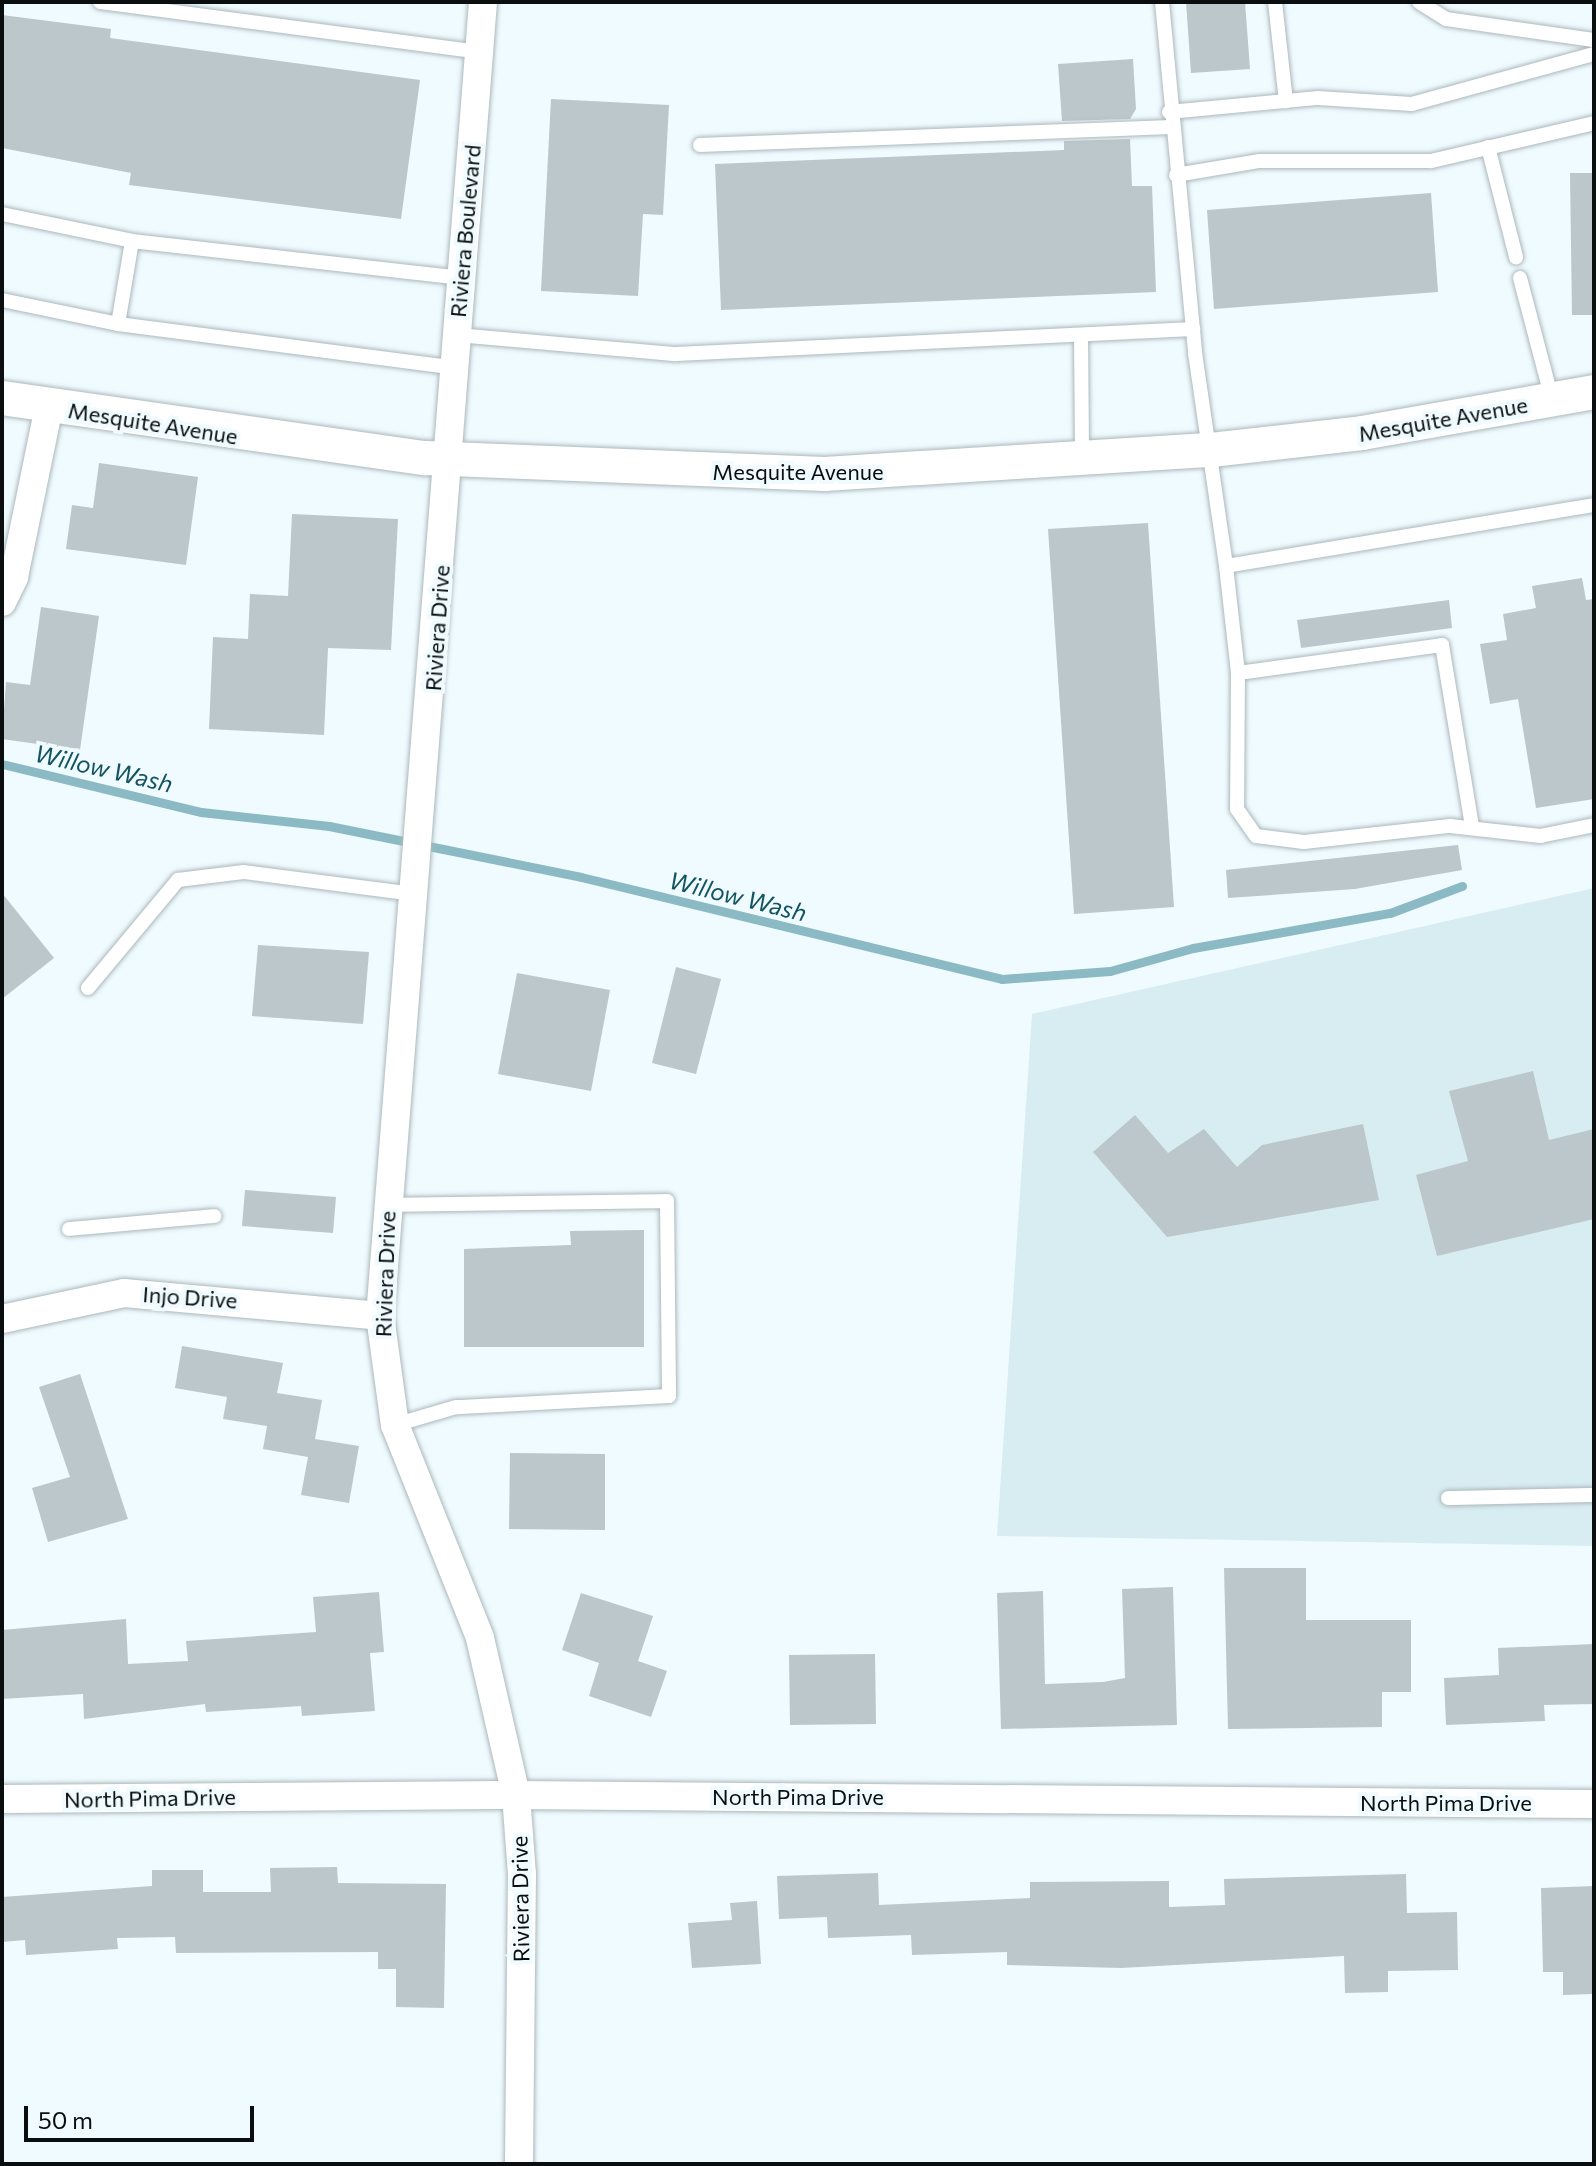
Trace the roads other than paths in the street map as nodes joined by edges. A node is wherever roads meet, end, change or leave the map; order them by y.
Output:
1 (100, 2) edge
2 (483, 2) edge
3 (1162, 2) edge
4 (1275, 2) edge
5 (1419, 2) edge
6 (1594, 40) edge
7 (480, 52) junction
8 (1594, 54) edge
9 (1286, 101) junction
10 (1170, 120) junction
11 (1594, 123) edge
12 (700, 145) dead end
13 (1488, 147) junction
14 (1176, 175) junction
15 (2, 214) edge
16 (132, 241) junction
17 (1516, 257) dead end
18 (462, 278) junction
19 (1520, 278) dead end
20 (2, 300) edge
21 (118, 324) junction
22 (1193, 329) junction
23 (457, 335) junction
24 (1081, 335) junction
25 (455, 368) junction
26 (1594, 392) edge
27 (2, 398) edge
28 (1552, 400) junction
29 (49, 407) junction
30 (1211, 450) junction
31 (449, 459) junction
32 (1082, 463) junction
33 (1594, 505) edge
34 (1226, 566) junction
35 (2, 602) edge
36 (1238, 673) junction
37 (1594, 825) edge
38 (1472, 827) junction
39 (413, 894) junction
40 (88, 988) dead end
41 (387, 1205) junction
42 (214, 1216) dead end
43 (69, 1229) dead end
44 (380, 1316) junction
45 (2, 1319) edge
46 (395, 1425) junction
47 (1594, 1495) edge
48 (1448, 1498) dead end
49 (516, 1795) junction
50 (2, 1799) edge
51 (1594, 1804) edge
52 (519, 2164) edge

1 - 7 lane
2 - 7 street, Riviera Boulevard
3 - 10 lane
4 - 9 lane
5 - 6 lane
7 - 18 street, Riviera Boulevard
8 - 9 lane
9 - 10 lane
10 - 12 lane
10 - 14 lane
11 - 13 lane
13 - 14 lane
13 - 17 lane
14 - 22 lane
15 - 16 lane
16 - 18 lane
16 - 21 lane
18 - 23 street, Riviera Boulevard
19 - 28 lane
20 - 21 lane
21 - 25 lane
22 - 24 lane
22 - 30 lane
23 - 24 lane
23 - 25 street, Riviera Boulevard
24 - 32 lane
25 - 31 street, Riviera Boulevard
26 - 28 street, Mesquite Avenue
27 - 29 street, Mesquite Avenue
28 - 30 street, Mesquite Avenue
29 - 31 street, Mesquite Avenue
29 - 35 street
30 - 32 street, Mesquite Avenue
30 - 34 lane
31 - 32 street, Mesquite Avenue
31 - 39 street, Riviera Drive
33 - 34 lane
34 - 36 lane
36 - 38 lane
36 - 38 lane
37 - 38 lane
39 - 40 lane
39 - 41 street, Riviera Drive
41 - 44 street, Riviera Drive
41 - 46 lane
42 - 43 lane
44 - 45 street, Injo Drive
44 - 46 street, Riviera Drive
46 - 49 street, Riviera Drive
47 - 48 lane
49 - 50 street, North Pima Drive
49 - 51 street, North Pima Drive
49 - 52 street, Riviera Drive

